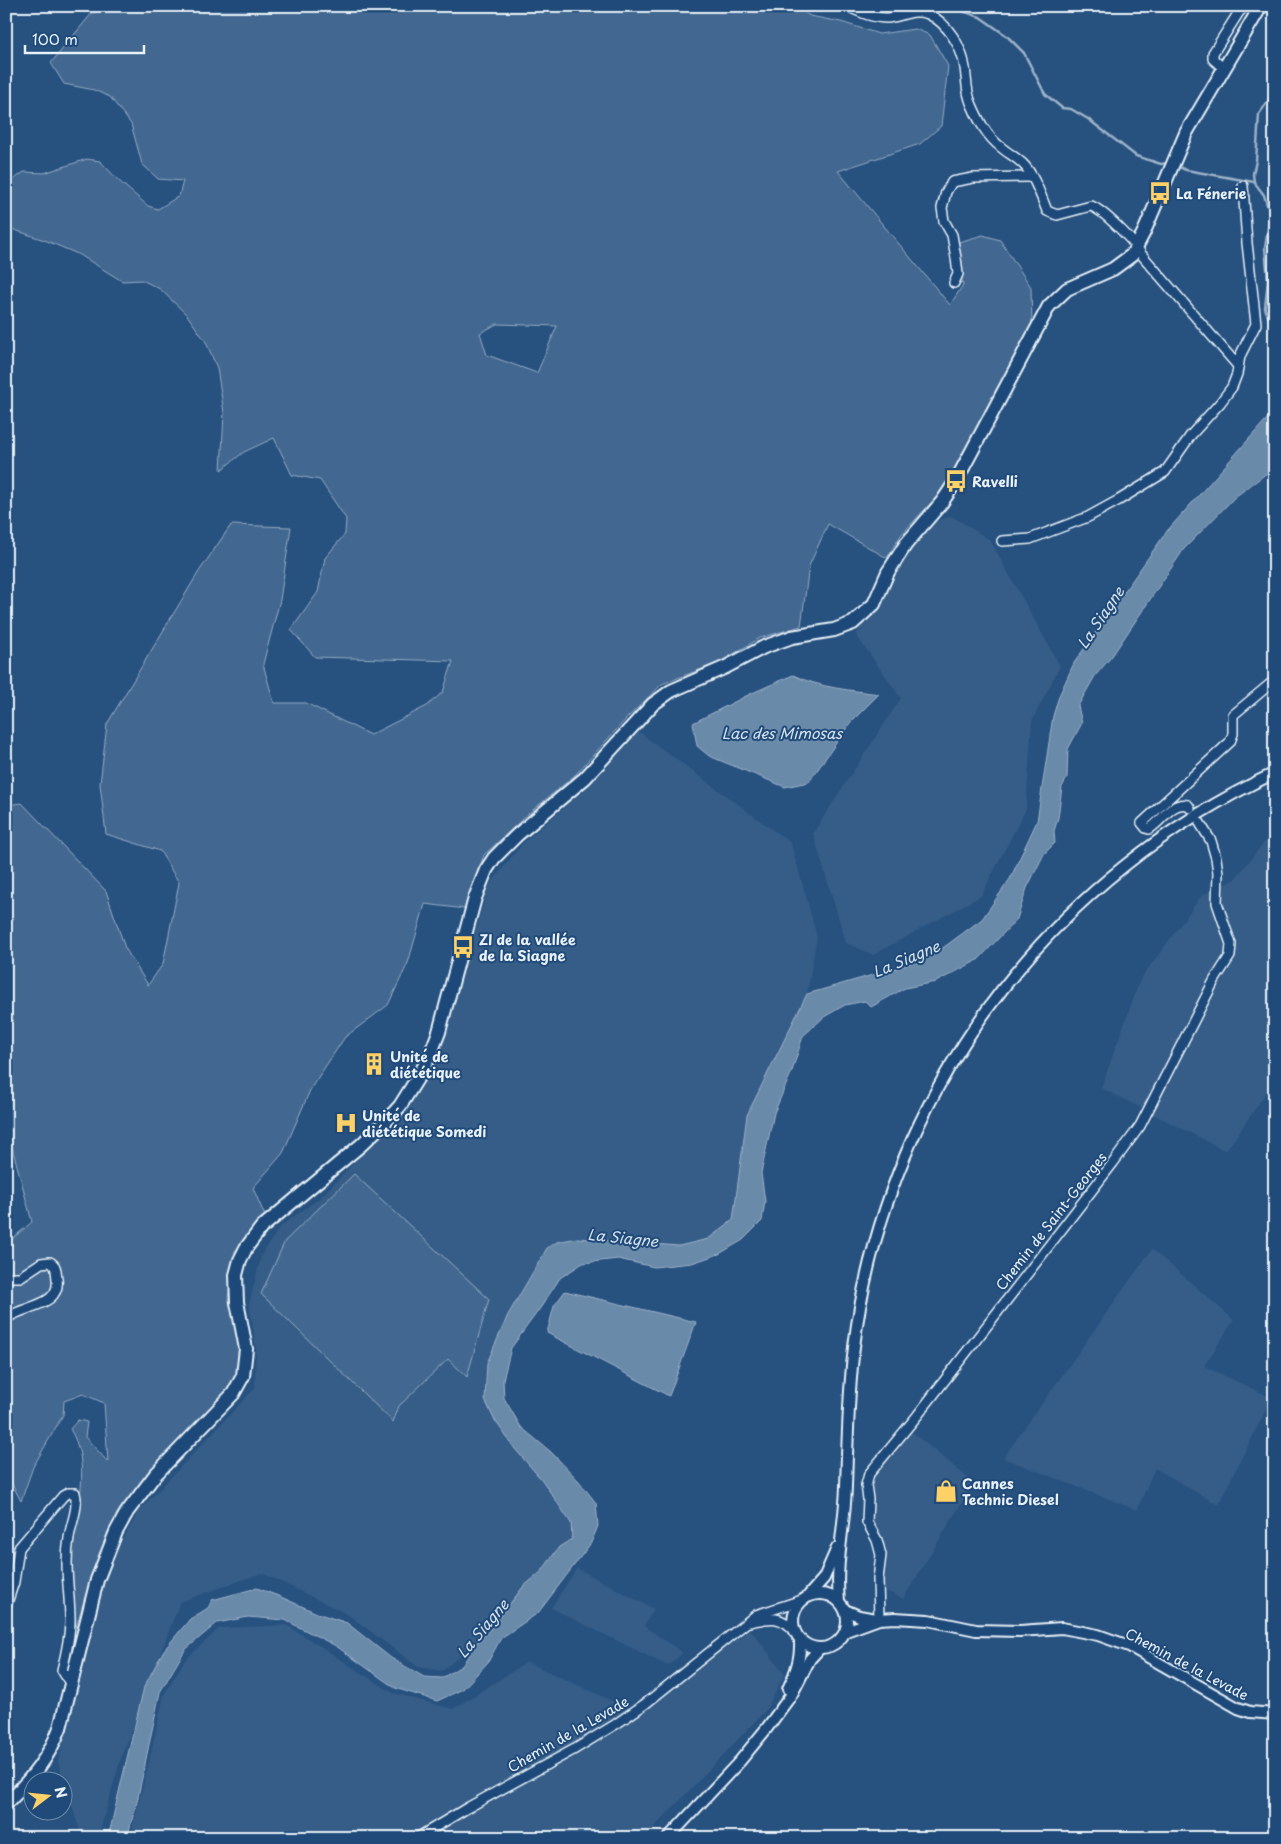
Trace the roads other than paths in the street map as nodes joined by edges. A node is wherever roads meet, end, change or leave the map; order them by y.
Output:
1 (847, 6) edge
2 (1261, 6) edge
3 (1240, 8) edge
4 (1224, 68) junction
5 (1031, 177) junction
6 (1243, 186) dead end
7 (1137, 246) junction
8 (954, 283) dead end
9 (1238, 366) junction
10 (1002, 541) dead end
11 (1275, 680) edge
12 (1275, 773) edge
13 (1190, 808) dead end
14 (1200, 823) dead end
15 (6, 1277) edge
16 (6, 1318) edge
17 (842, 1530) junction
18 (805, 1598) junction
19 (6, 1606) edge
20 (842, 1606) junction
21 (880, 1619) junction
22 (748, 1622) junction
23 (846, 1631) junction
24 (797, 1635) junction
25 (820, 1648) junction
26 (71, 1685) junction
27 (780, 1711) junction
28 (1275, 1714) edge
29 (6, 1804) edge
30 (416, 1838) edge
31 (668, 1838) edge

1 - 5 street
2 - 4 main road
3 - 4 street
4 - 7 main road
5 - 7 street
5 - 8 street
6 - 9 street
7 - 9 street
7 - 26 main road
9 - 10 street
11 - 13 street
12 - 17 street
14 - 21 street, Chemin de Saint-Georges
15 - 16 street
17 - 18 street
17 - 20 street
18 - 20 street
18 - 22 street, Chemin de la Levade
18 - 24 street
19 - 26 street
20 - 21 street, Chemin de la Levade
20 - 23 street
21 - 23 street, Chemin de la Levade
21 - 28 street, Chemin de la Levade
22 - 24 street, Chemin de la Levade
22 - 30 street, Chemin de la Levade
23 - 25 street
24 - 25 street
24 - 27 street
25 - 27 street
26 - 29 main road
27 - 31 street

